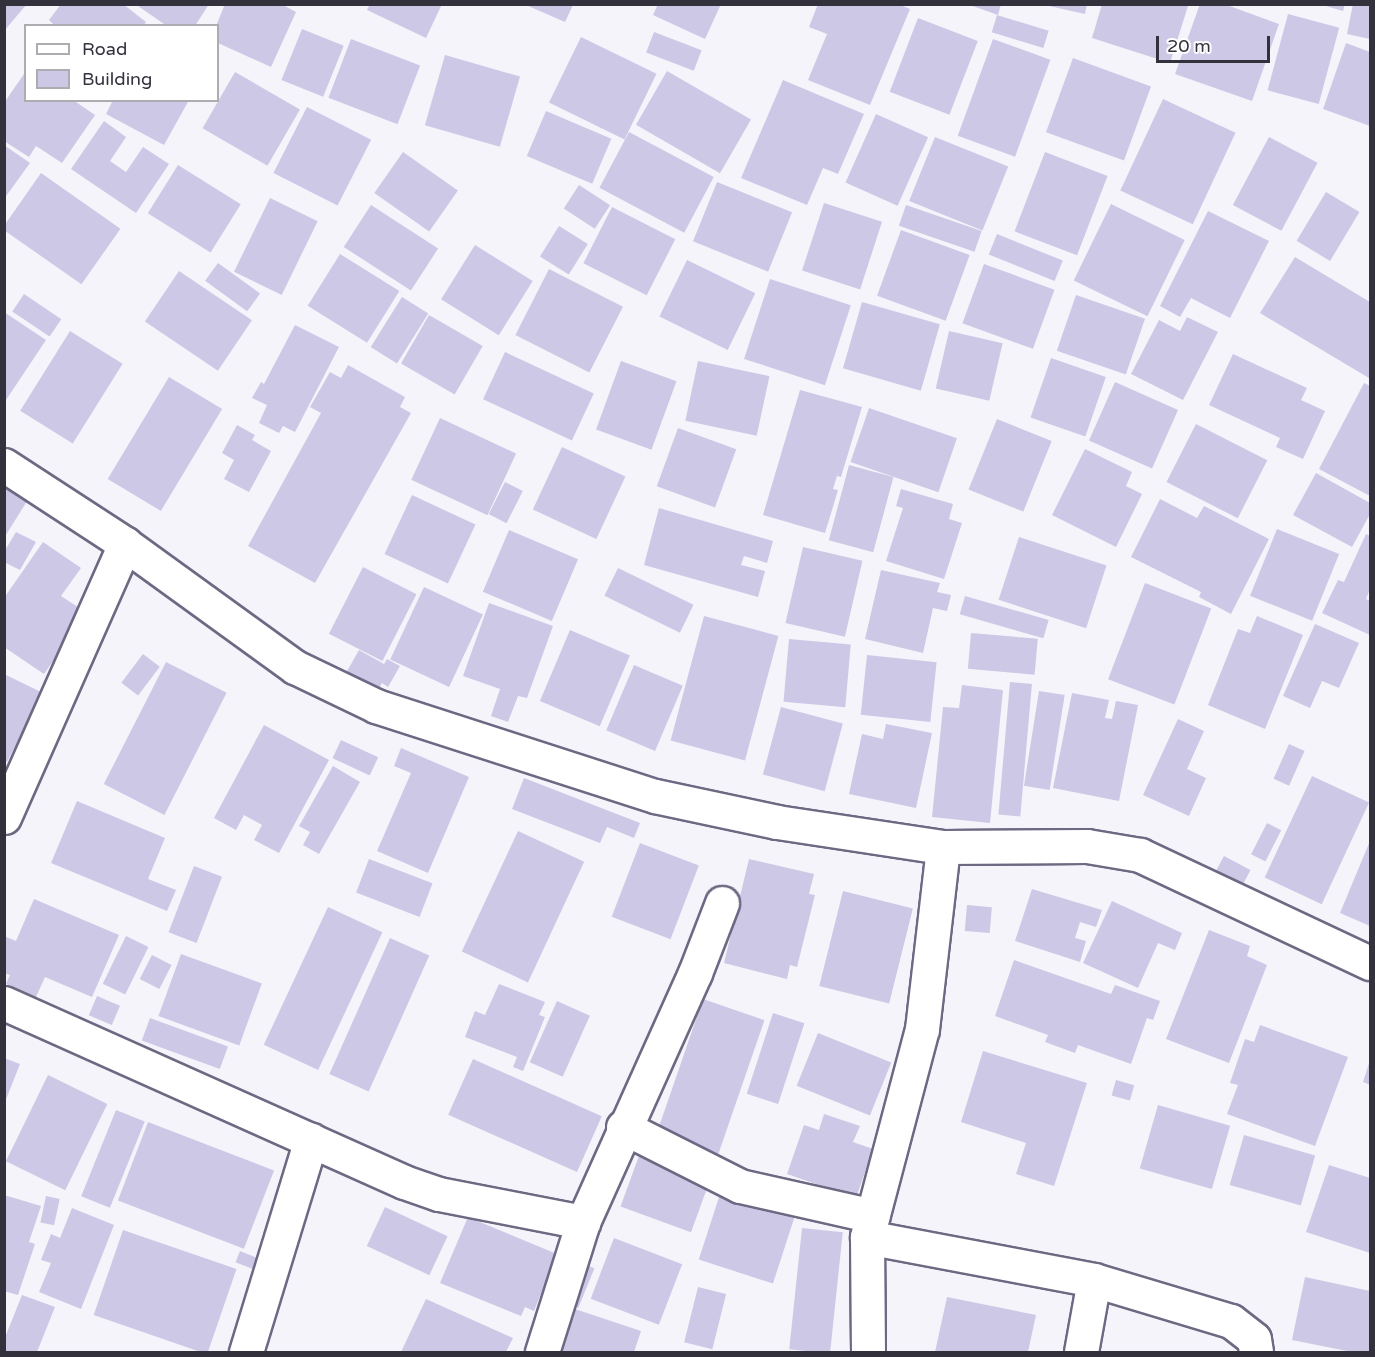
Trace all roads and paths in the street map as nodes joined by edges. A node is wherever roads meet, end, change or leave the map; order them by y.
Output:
1 (4, 465) edge
2 (125, 544) junction
3 (4, 817) edge
4 (943, 847) junction
5 (722, 903) dead end
6 (1371, 963) edge
7 (4, 1003) edge
8 (623, 1127) junction
9 (311, 1140) junction
10 (583, 1222) junction
11 (870, 1227) junction
12 (1094, 1280) junction
13 (246, 1353) edge
14 (542, 1353) edge
15 (868, 1353) edge
16 (1081, 1353) edge
17 (1256, 1353) edge

1 - 2 street
2 - 3 street
2 - 4 street
4 - 6 street
4 - 11 street
5 - 8 street
7 - 9 street
8 - 10 street
8 - 11 street
9 - 10 street
9 - 13 street
10 - 14 street
11 - 12 street
11 - 15 street
12 - 16 street
12 - 17 street

